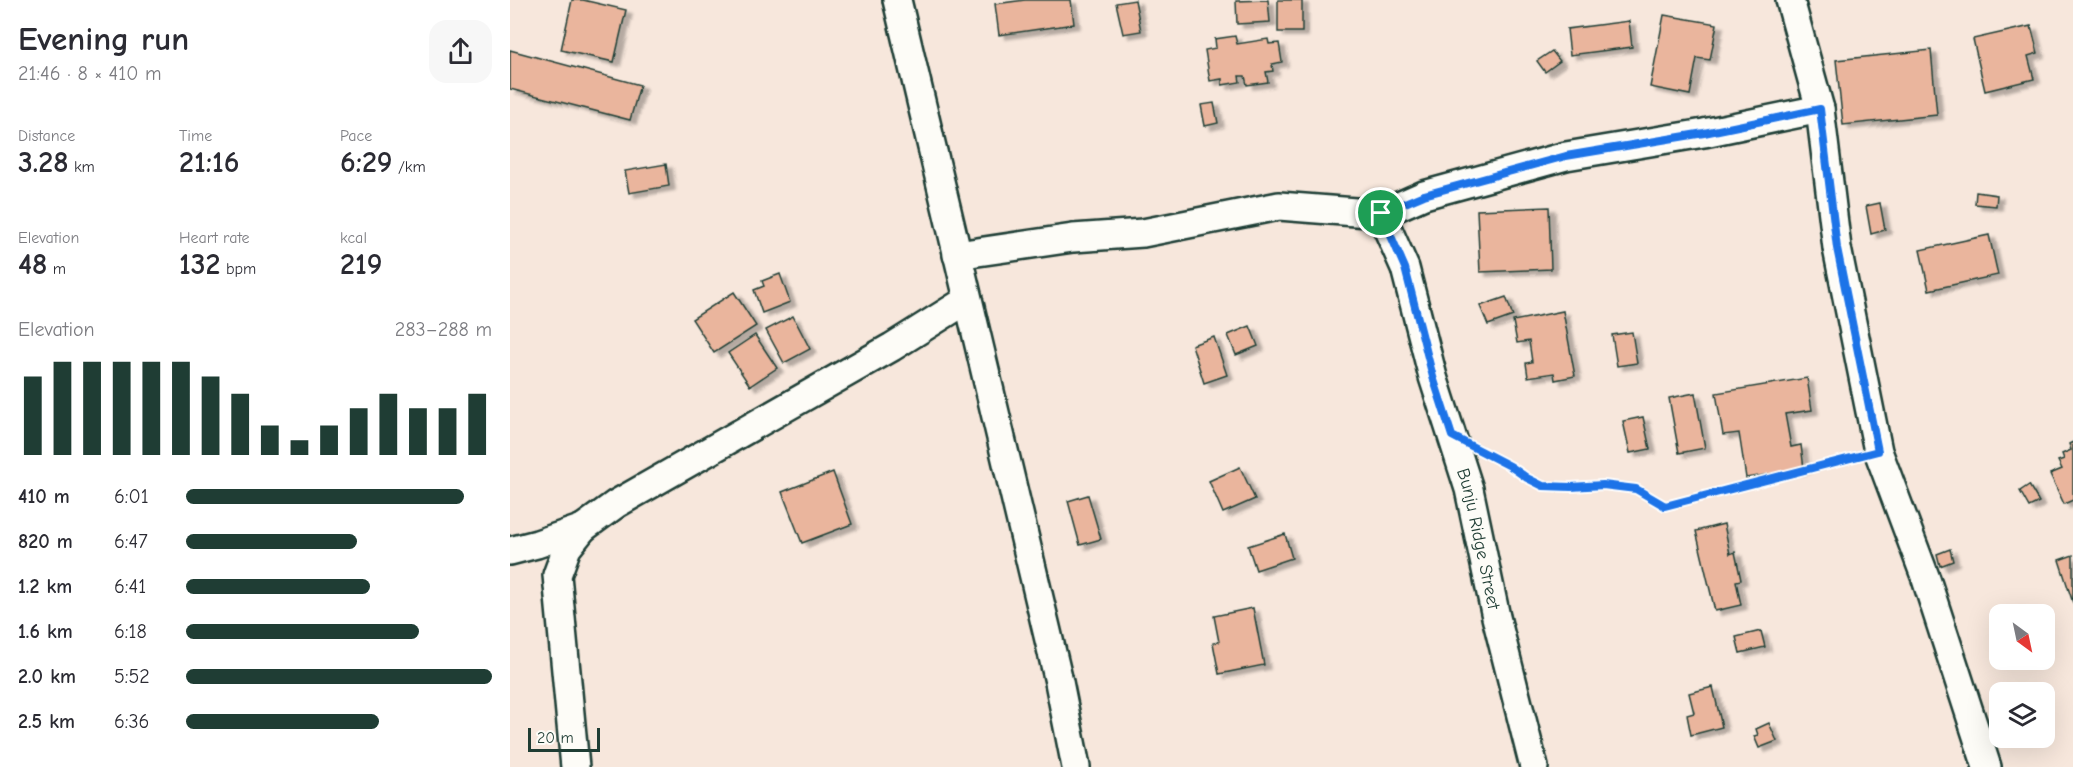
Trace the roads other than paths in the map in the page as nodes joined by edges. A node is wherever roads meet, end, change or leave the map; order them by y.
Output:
1 (897, 0) edge
2 (1790, 0) edge
3 (1820, 109) junction
4 (1381, 213) junction
5 (957, 255) junction
6 (967, 300) junction
7 (583, 528) junction
8 (510, 551) edge
9 (575, 767) edge
10 (1076, 767) edge
11 (1534, 767) edge
12 (1987, 767) edge

1 - 5 street
2 - 3 street
3 - 4 street
3 - 12 street
4 - 5 street
4 - 11 street, Bunju Ridge Street
5 - 6 street
6 - 7 street
6 - 10 street
7 - 8 street
7 - 9 street

